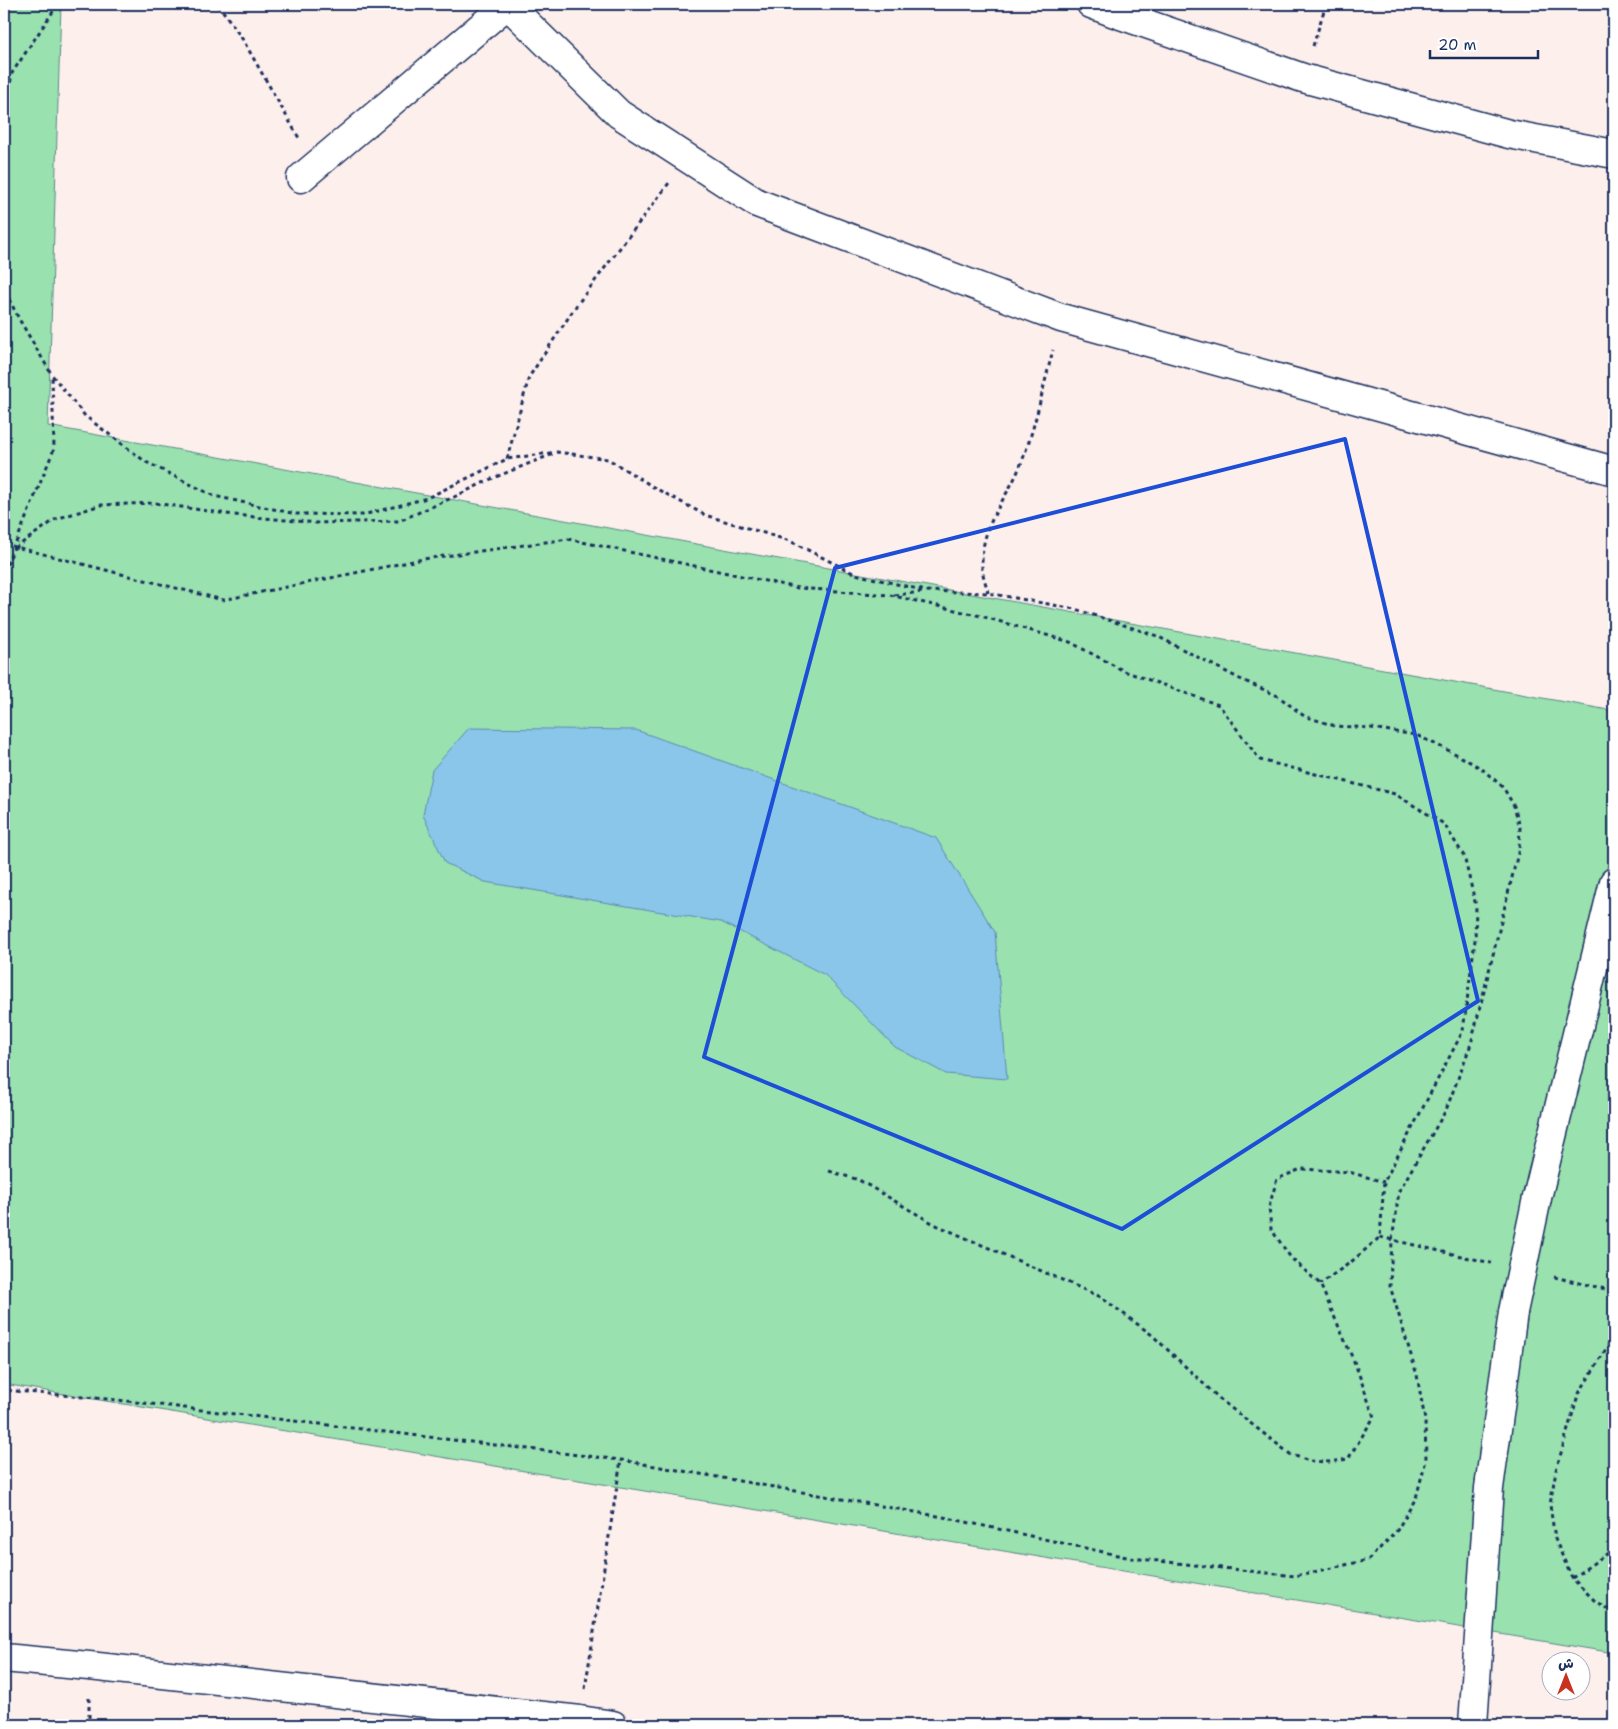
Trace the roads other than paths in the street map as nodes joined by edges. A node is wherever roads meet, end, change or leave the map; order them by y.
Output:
1 (507, 4) edge
2 (1091, 4) edge
3 (1614, 154) edge
4 (305, 176) road end
5 (1614, 471) edge
6 (1614, 882) edge
7 (4, 1658) edge
8 (614, 1725) edge
9 (1473, 1725) edge

1 - 4 street
1 - 5 street
2 - 3 street
6 - 9 street, bridge
7 - 8 street

